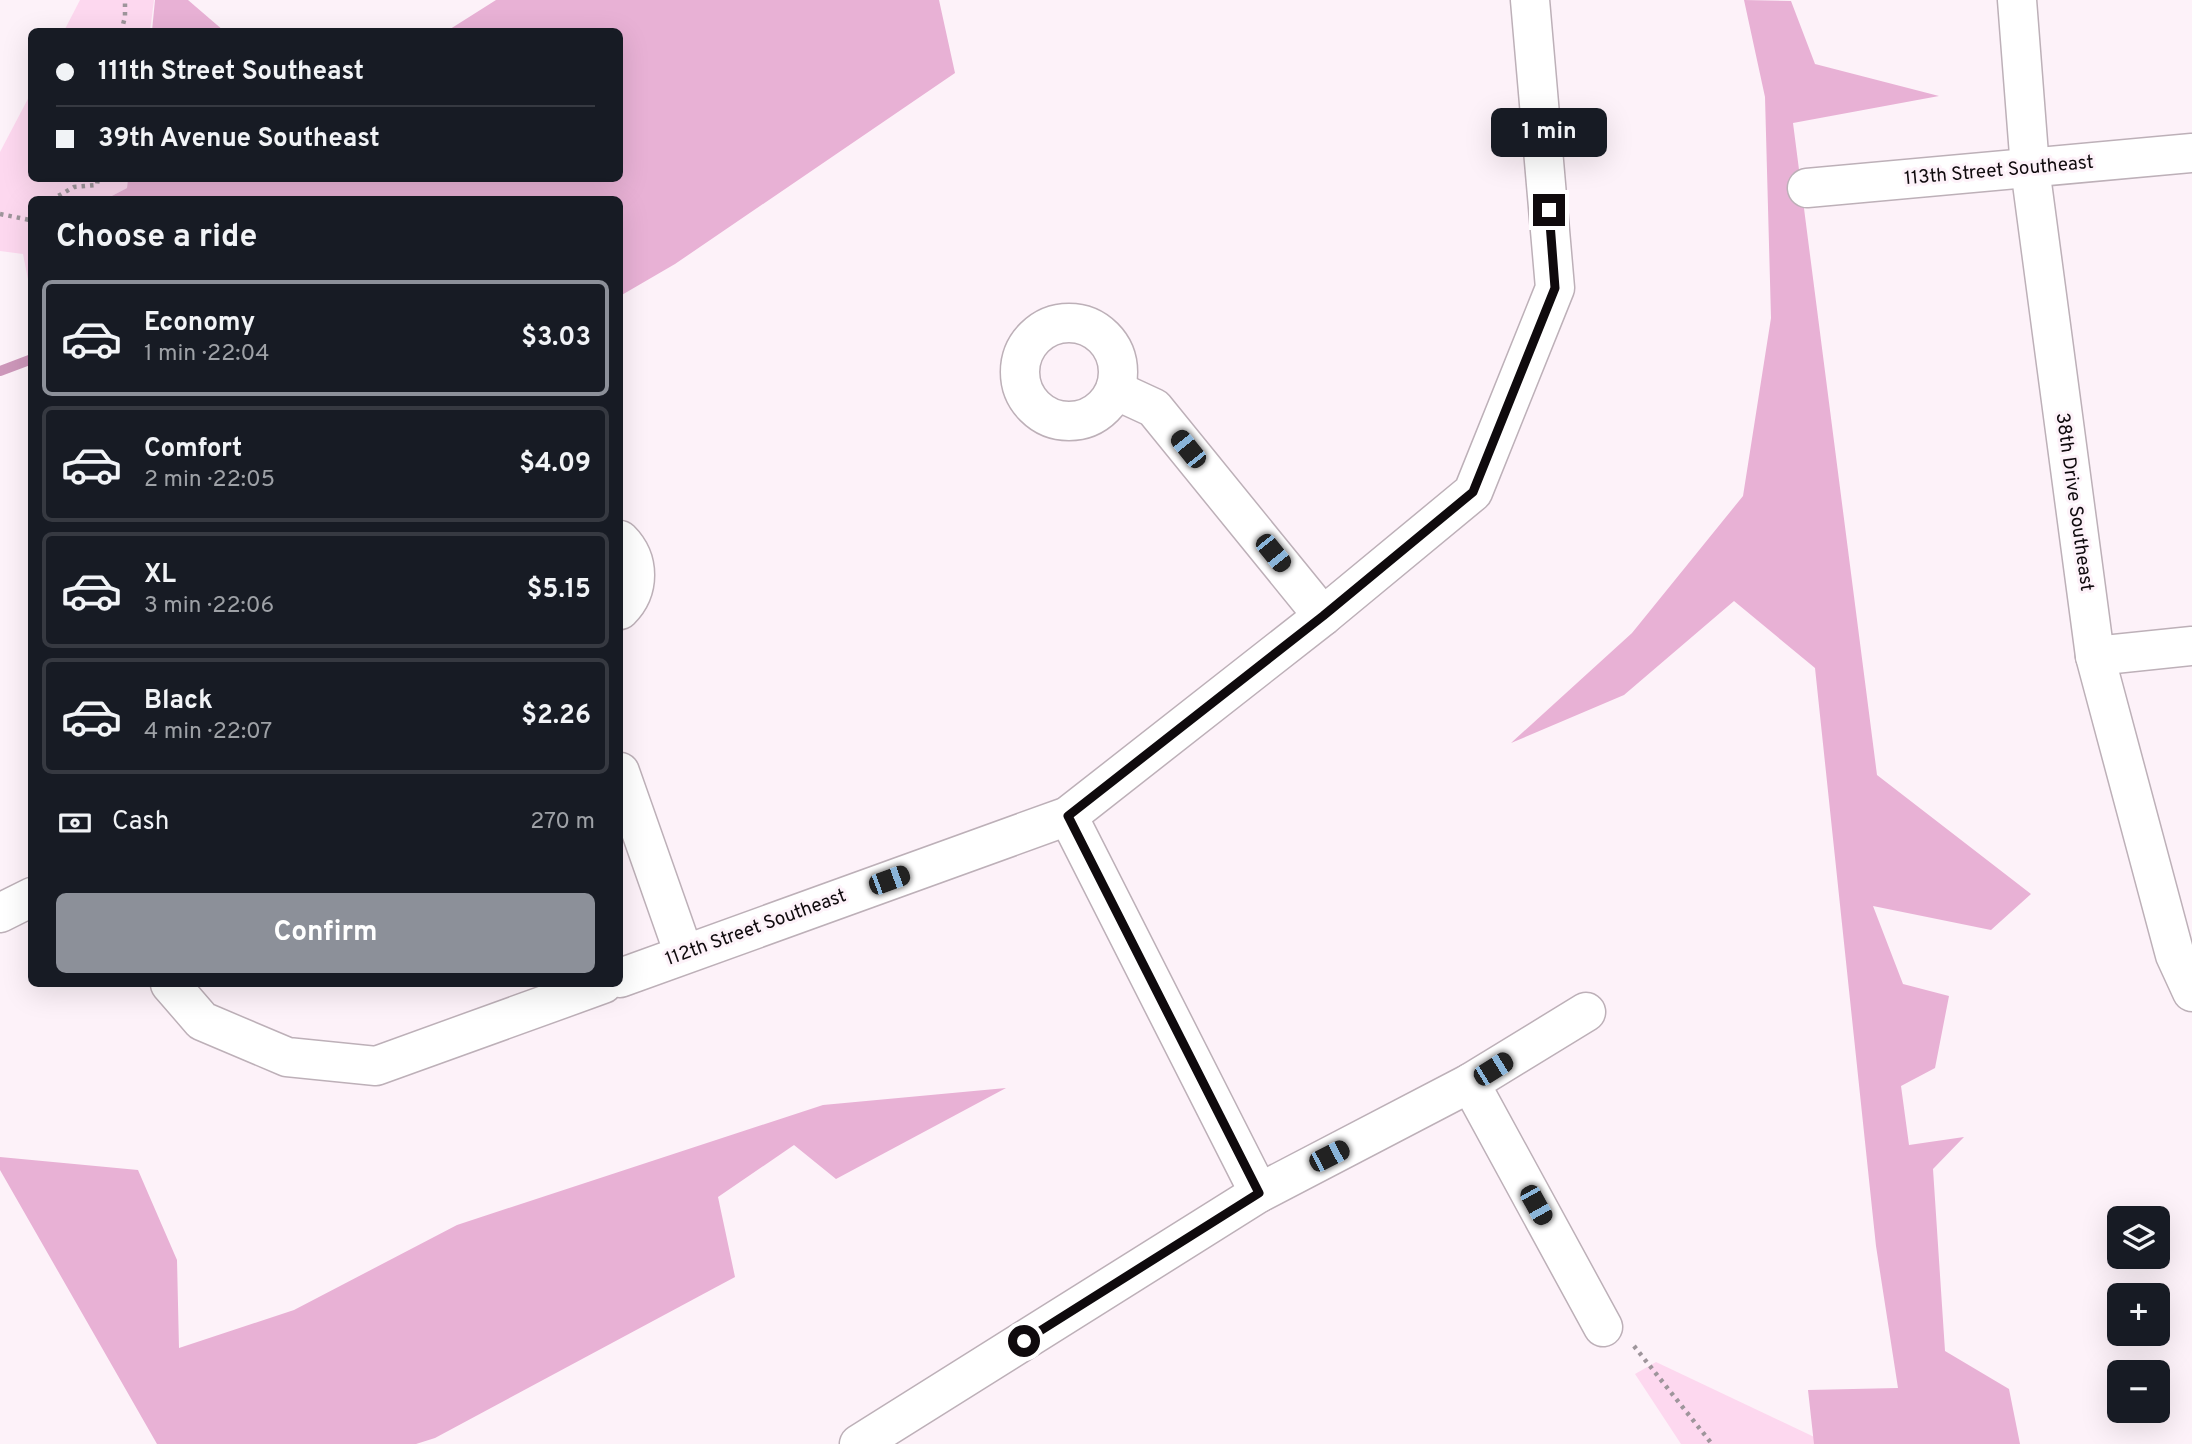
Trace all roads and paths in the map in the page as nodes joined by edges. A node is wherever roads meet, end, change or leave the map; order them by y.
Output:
1 (125, 0) edge
2 (1530, 0) edge
3 (2017, 0) edge
4 (122, 28) edge
5 (2192, 153) edge
6 (2030, 168) junction
7 (97, 182) edge
8 (1807, 188) dead end
9 (58, 196) edge
10 (0, 214) edge
11 (28, 219) edge
12 (1115, 390) dead end
13 (623, 544) edge
14 (623, 606) edge
15 (1323, 616) junction
16 (2192, 646) edge
17 (2095, 656) junction
18 (623, 781) edge
19 (1068, 816) junction
20 (28, 899) edge
21 (0, 913) edge
22 (684, 954) junction
23 (623, 977) edge
24 (173, 987) edge
25 (595, 987) edge
26 (2192, 992) edge
27 (1586, 1012) dead end
28 (1470, 1083) junction
29 (1259, 1193) junction
30 (1603, 1327) joint
31 (859, 1444) edge
32 (1712, 1444) edge

1 - 4 path
2 - 15 street, 112th Street Southeast
3 - 6 street, 38th Drive Southeast
5 - 6 street, 113th Street Southeast
6 - 8 street, 113th Street Southeast
6 - 17 street, 38th Drive Southeast
7 - 9 path
10 - 11 path
12 - 15 street
13 - 14 street
15 - 19 street, 112th Street Southeast
16 - 17 street
17 - 26 street, 38th Drive Southeast
18 - 22 street
19 - 22 street, 112th Street Southeast
19 - 29 street
20 - 21 street
22 - 23 street, 112th Street Southeast
24 - 25 street
27 - 28 street
28 - 29 street
28 - 30 street
29 - 31 street
30 - 32 path

